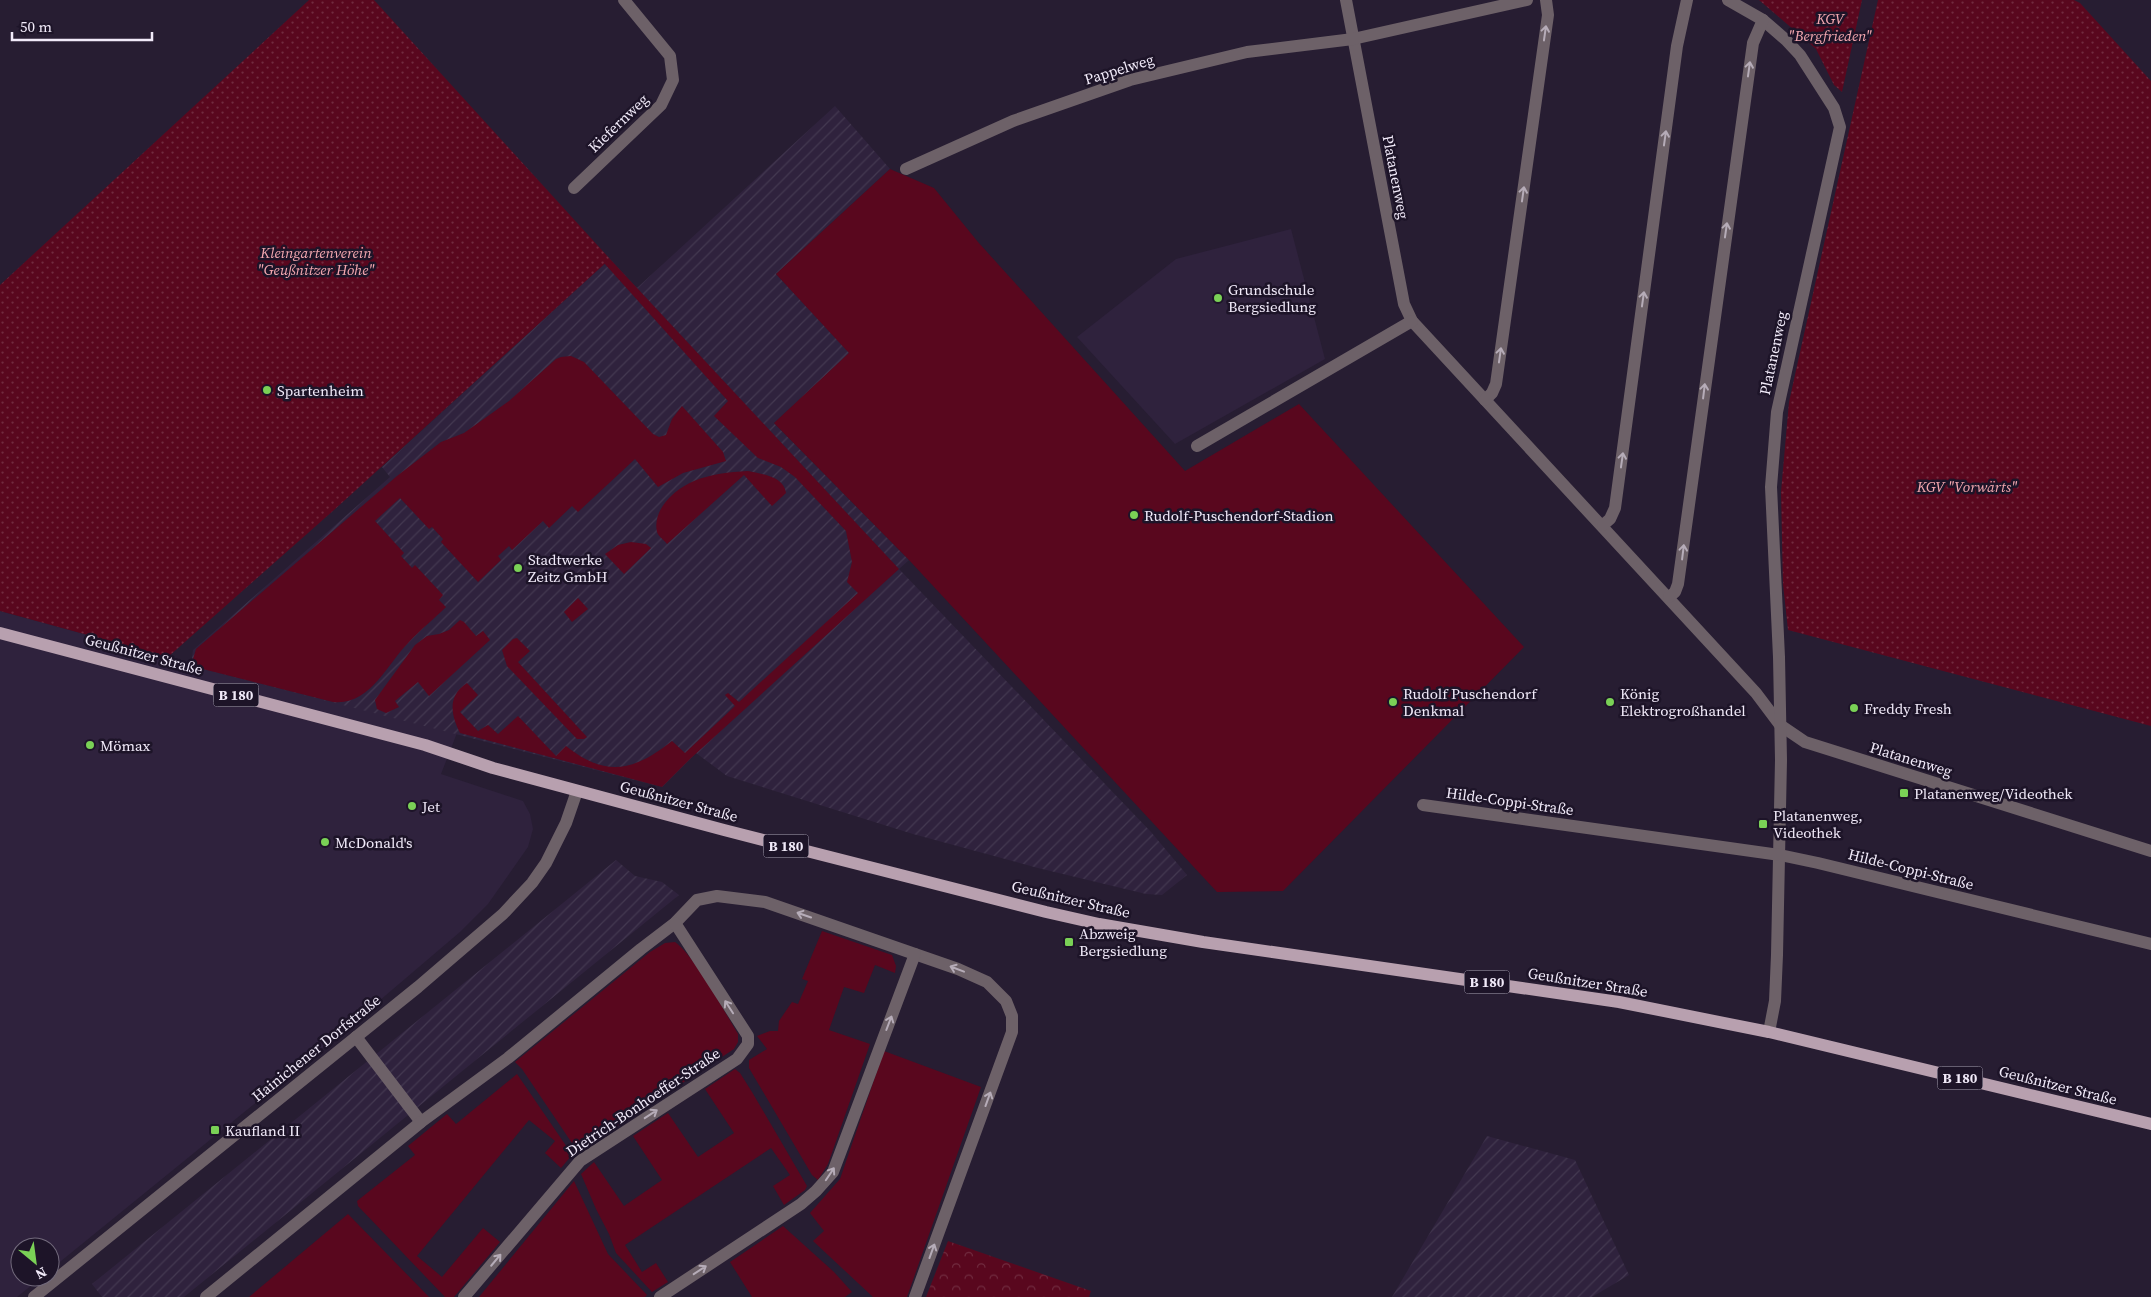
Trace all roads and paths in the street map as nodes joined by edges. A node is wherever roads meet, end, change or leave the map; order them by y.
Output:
1 (624, 0) edge
2 (1346, 0) edge
3 (1527, 0) edge
4 (1546, 0) edge
5 (1687, 0) edge
6 (1728, 0) edge
7 (1762, 20) junction
8 (1353, 39) junction
9 (906, 169) dead end
10 (574, 188) dead end
11 (1412, 320) junction
12 (1485, 400) junction
13 (1197, 446) dead end
14 (1603, 525) junction
15 (1669, 597) junction
16 (0, 633) edge
17 (1780, 725) junction
18 (577, 791) junction
19 (1423, 805) dead end
20 (2151, 851) edge
21 (1780, 855) junction
22 (675, 923) junction
23 (2151, 944) edge
24 (915, 954) junction
25 (1769, 1032) junction
26 (356, 1037) junction
27 (421, 1122) junction
28 (2151, 1124) edge
29 (43, 1294) edge
30 (206, 1297) edge
31 (464, 1297) edge
32 (660, 1297) edge
33 (915, 1297) edge

1 - 10 street, Kiefernweg
2 - 8 street, Platanenweg
3 - 8 street
12 -> 4 street
14 -> 5 street
6 - 7 street, Platanenweg
15 -> 7 street
7 - 17 street, Platanenweg
8 - 9 street, Pappelweg
8 - 11 street, Platanenweg
11 - 12 street, Platanenweg
11 - 13 street
12 - 14 street, Platanenweg
14 - 15 street, Platanenweg
15 - 17 street, Platanenweg
16 - 18 main road, Geußnitzer Straße / B 180
17 - 20 street, Platanenweg
17 - 21 street, Platanenweg
18 - 25 main road, Geußnitzer Straße / B 180
18 - 26 street, Hainichener Dorfstraße
19 - 21 street, Hilde-Coppi-Straße
21 - 23 street, Hilde-Coppi-Straße
21 - 25 street, Platanenweg
24 -> 22 street
22 - 27 street
31 -> 22 street, Dietrich-Bonhoeffer-Straße
32 -> 24 street
33 -> 24 street
25 - 28 main road, Geußnitzer Straße / B 180
26 - 27 street
26 - 29 street, Hainichener Dorfstraße
27 - 30 street

